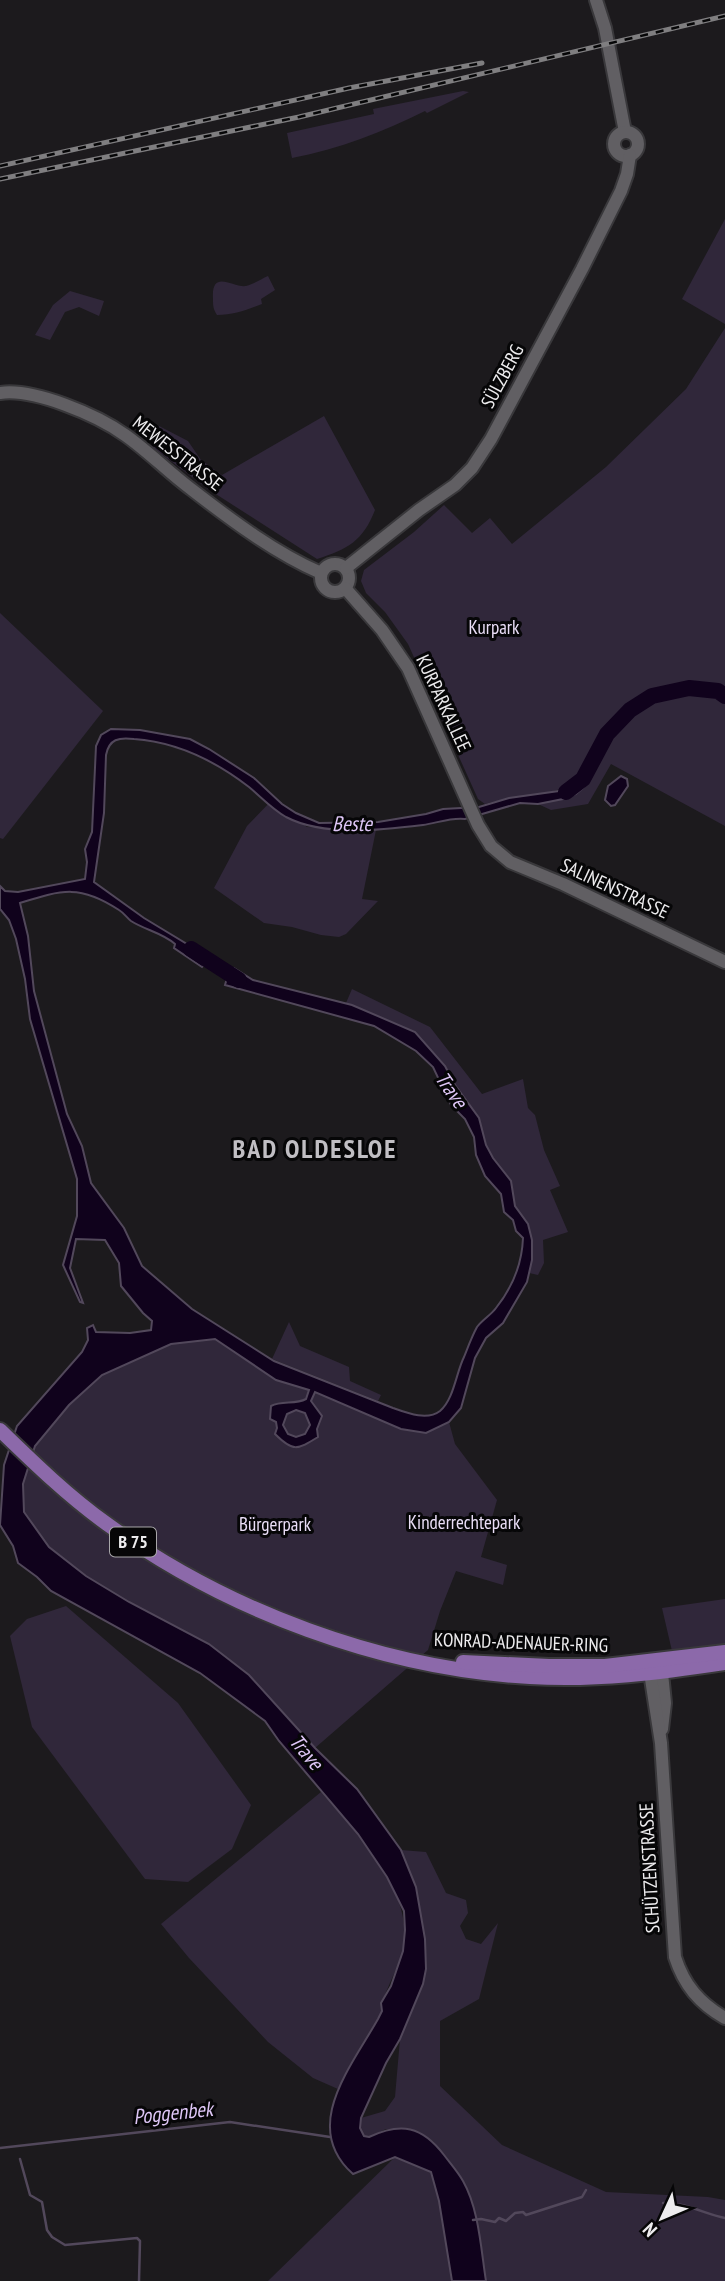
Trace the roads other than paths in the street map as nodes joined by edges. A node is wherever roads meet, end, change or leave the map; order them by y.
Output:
1 (596, 0) edge
2 (0, 393) edge
3 (346, 568) junction
4 (321, 573) junction
5 (345, 588) junction
6 (491, 846) joint
7 (725, 962) edge
8 (1, 1430) edge
9 (725, 1652) edge
10 (725, 1664) edge
11 (655, 1667) junction
12 (725, 2018) edge

1 - 3 street, SÜLZBERG
2 - 4 street, MEWESSTRASSE
3 - 4 street
3 - 5 street
4 - 5 street
5 - 6 street, KURPARKALLEE
6 - 7 street, SALINENSTRASSE
8 - 11 main road, KONRAD-ADENAUER-RING / B 75
9 - 11 main road, B 75
10 - 11 main road, B 75
11 - 12 street, SCHÜTZENSTRASSE

